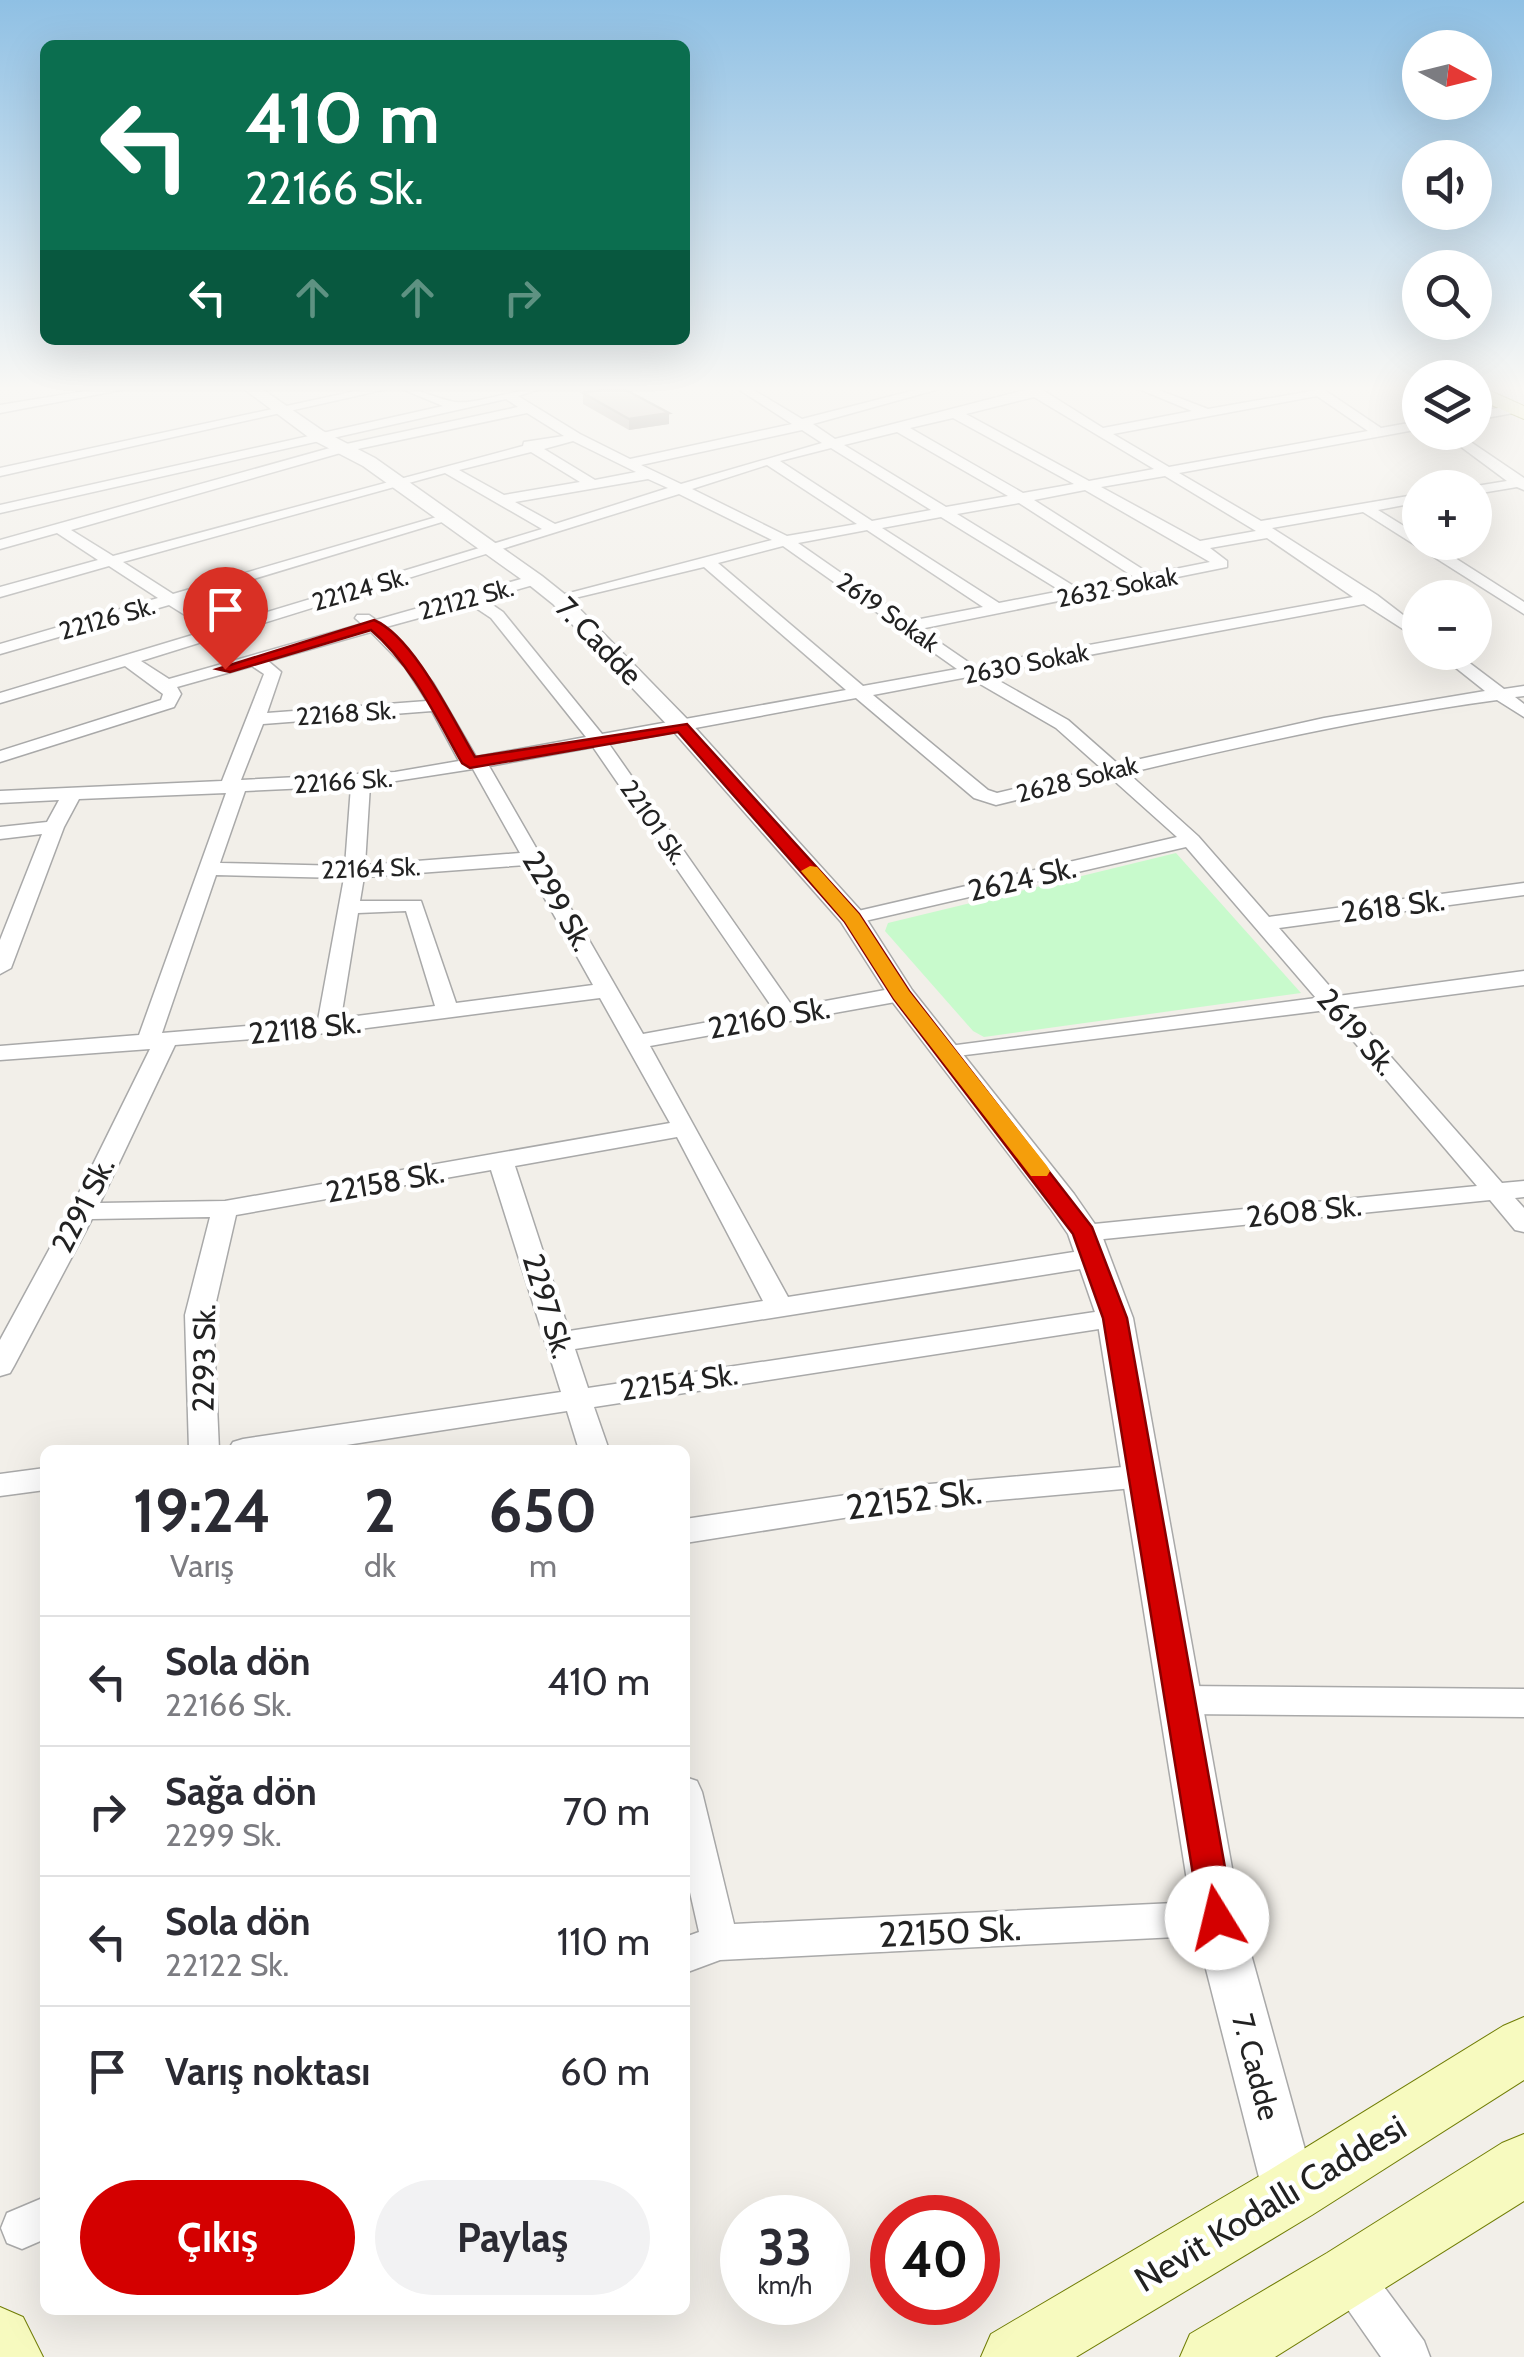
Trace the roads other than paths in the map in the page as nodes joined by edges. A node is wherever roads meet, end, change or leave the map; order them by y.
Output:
1 (49, 499) edge
2 (153, 499) edge
3 (334, 499) edge
4 (417, 499) edge
5 (506, 499) edge
6 (642, 499) edge
7 (706, 499) edge
8 (831, 499) edge
9 (925, 499) edge
10 (1004, 499) edge
11 (1023, 499) edge
12 (1109, 499) edge
13 (1215, 499) edge
14 (500, 500) joint
15 (1402, 501) edge
16 (1366, 508) junction
17 (0, 509) edge
18 (945, 512) junction
19 (445, 519) junction
20 (872, 525) junction
21 (60, 529) junction
22 (553, 529) junction
23 (1265, 530) junction
24 (785, 541) junction
25 (0, 545) edge
26 (1198, 546) junction
27 (491, 550) junction
28 (114, 562) junction
29 (708, 563) junction
30 (1149, 580) junction
31 (548, 590) junction
32 (0, 592) edge
33 (1078, 595) junction
34 (469, 596) junction
35 (1370, 598) junction
36 (172, 599) junction
37 (328, 599) junction
38 (1524, 609) edge
39 (1000, 610) junction
40 (1402, 622) edge
41 (374, 624) junction
42 (910, 626) junction
43 (220, 630) junction
44 (0, 649) edge
45 (124, 658) junction
46 (254, 660) junction
47 (1468, 670) edge
48 (973, 673) junction
49 (167, 685) junction
50 (1524, 691) edge
51 (866, 694) junction
52 (1500, 694) junction
53 (0, 698) edge
54 (436, 706) junction
55 (1524, 712) edge
56 (256, 718) junction
57 (682, 727) junction
58 (597, 740) junction
59 (0, 757) edge
60 (474, 762) junction
61 (1114, 768) junction
62 (362, 782) junction
63 (232, 788) junction
64 (72, 794) junction
65 (0, 797) edge
66 (54, 827) junction
67 (0, 833) edge
68 (1191, 840) junction
69 (534, 858) junction
70 (208, 868) junction
71 (356, 872) junction
72 (1524, 889) edge
73 (351, 907) junction
74 (852, 918) junction
75 (1263, 924) junction
76 (0, 968) edge
77 (1524, 978) edge
78 (608, 990) junction
79 (901, 994) junction
80 (1332, 1002) junction
81 (447, 1010) junction
82 (788, 1014) junction
83 (328, 1026) junction
84 (156, 1042) junction
85 (636, 1042) junction
86 (0, 1053) edge
87 (948, 1053) junction
88 (685, 1128) junction
89 (502, 1162) junction
90 (1524, 1189) edge
91 (1494, 1193) junction
92 (225, 1209) junction
93 (83, 1211) junction
94 (1524, 1224) edge
95 (1088, 1245) junction
96 (779, 1306) junction
97 (1115, 1318) junction
98 (562, 1342) junction
99 (0, 1366) edge
100 (575, 1397) junction
101 (204, 1445) edge
102 (274, 1445) edge
103 (592, 1445) edge
104 (1144, 1476) junction
105 (40, 1479) edge
106 (0, 1485) edge
107 (690, 1530) edge
108 (1182, 1700) junction
109 (1524, 1703) edge
110 (690, 1813) edge
111 (1217, 1918) junction
112 (720, 1942) junction
113 (690, 1954) edge
114 (1524, 2046) edge
115 (1524, 2166) edge
116 (1290, 2193) junction
117 (1350, 2276) junction
118 (0, 2340) edge
119 (10, 2357) edge
120 (1014, 2357) edge
121 (1214, 2357) edge
122 (1408, 2357) edge

1 - 17 street
2 - 21 street
3 - 28 street
4 - 19 street, 7. Cadde
5 - 14 street
6 - 22 street, 22124 Sk.
7 - 24 street, 2619 Sokak
8 - 20 street
9 - 18 street
10 - 18 street, 22122 Sk.
11 - 30 street
12 - 26 street
13 - 23 street
14 - 22 street
15 - 16 street, 2632 Sokak
16 - 23 street, 2632 Sokak
16 - 38 street
18 - 20 street, 22122 Sk.
18 - 33 street
19 - 27 street, 7. Cadde
19 - 36 street, 22126 Sk.
20 - 24 street, 22122 Sk.
20 - 39 street
21 - 25 street
21 - 28 street
22 - 27 street, 22124 Sk.
23 - 26 street, 2632 Sokak
23 - 35 street
24 - 29 street, 22122 Sk.
24 - 42 street, 2619 Sokak
26 - 30 street, 2632 Sokak
27 - 31 street, 7. Cadde
27 - 37 street, 22124 Sk.
28 - 32 street
28 - 36 street
29 - 31 street, 22122 Sk.
29 - 51 street, 2628 Sokak
30 - 33 street, 2632 Sokak
31 - 34 street, 22122 Sk.
31 - 57 street, 7. Cadde
33 - 39 street, 2632 Sokak
34 - 41 street, 22122 Sk.
34 - 58 street, 22101 Sk.
35 - 40 street
35 - 48 street, 2630 Sokak
36 - 43 street
36 - 44 street, 22126 Sk.
37 - 41 street, 2299 Sk.
37 - 43 street, 22124 Sk.
39 - 42 street, 2632 Sokak
41 - 46 street, 22122 Sk.
41 - 54 street, 2299 Sk.
42 - 48 street, 2619 Sokak
43 - 45 street, 22124 Sk.
45 - 49 street
45 - 53 street, 22124 Sk.
46 - 49 street, 22122 Sk.
46 - 56 street, 2291 Sk.
47 - 52 street
48 - 51 street, 2630 Sokak
48 - 61 street, 2619 Sokak
49 - 59 street, 22122 Sk.
50 - 52 street, 2628 Sokak
51 - 57 street, 2630 Sokak
51 - 61 street, 2628 Sokak
52 - 55 street
52 - 61 street, 2628 Sokak
54 - 56 street, 22168 Sk.
54 - 60 street, 2299 Sk.
56 - 63 street, 2291 Sk.
57 - 58 street, 22166 Sk.
57 - 74 street, 7. Cadde
58 - 60 street, 22166 Sk.
58 - 82 street, 22101 Sk.
60 - 62 street, 22166 Sk.
60 - 69 street, 2299 Sk.
61 - 68 street, 2619 Sokak
62 - 63 street, 22166 Sk.
62 - 71 street
63 - 64 street, 22166 Sk.
63 - 70 street, 2291 Sk.
64 - 65 street, 22166 Sk.
64 - 66 street
66 - 67 street
66 - 76 street
68 - 74 street, 2624 Sk.
68 - 75 street, 2619 Sk.
69 - 71 street, 22164 Sk.
69 - 78 street, 2299 Sk.
70 - 71 street, 22164 Sk.
70 - 84 street, 2291 Sk.
71 - 73 street
72 - 75 street, 2618 Sk.
73 - 81 street
73 - 83 street
74 - 79 street, 7. Cadde
75 - 80 street, 2619 Sk.
77 - 80 street
78 - 81 street, 22118 Sk.
78 - 85 street, 2299 Sk.
79 - 82 street, 22160 Sk.
79 - 87 street, 7. Cadde
80 - 87 street
80 - 91 street, 2619 Sk.
81 - 83 street, 22118 Sk.
82 - 85 street, 22160 Sk.
83 - 84 street, 22118 Sk.
84 - 86 street, 22118 Sk.
84 - 93 street, 2291 Sk.
85 - 88 street, 2299 Sk.
87 - 95 street, 7. Cadde
88 - 89 street, 22158 Sk.
88 - 96 street, 2299 Sk.
89 - 92 street, 22158 Sk.
89 - 98 street, 2297 Sk.
90 - 91 street, 2608 Sk.
91 - 94 street, 2619 Sk.
91 - 95 street, 2608 Sk.
92 - 93 street, 22158 Sk.
92 - 101 street, 2293 Sk.
93 - 99 street, 2291 Sk.
95 - 96 street, 2608 Sk.
95 - 97 street, 7. Cadde
96 - 98 street, 2608 Sk.
97 - 100 street, 22154 Sk.
97 - 104 street, 7. Cadde
98 - 100 street, 2297 Sk.
100 - 102 street, 22154 Sk.
100 - 103 street, 2297 Sk.
104 - 107 street, 22152 Sk.
104 - 108 street, 7. Cadde
105 - 106 street
108 - 109 street
108 - 111 street, 7. Cadde
110 - 112 street
111 - 112 street, 22150 Sk.
111 - 116 street, 7. Cadde
112 - 113 street, 22150 Sk.
114 - 116 main road, Nevit Kodallı Caddesi
115 - 117 main road
116 - 120 main road, Nevit Kodallı Caddesi
117 - 121 main road
117 - 122 street
118 - 119 main road

